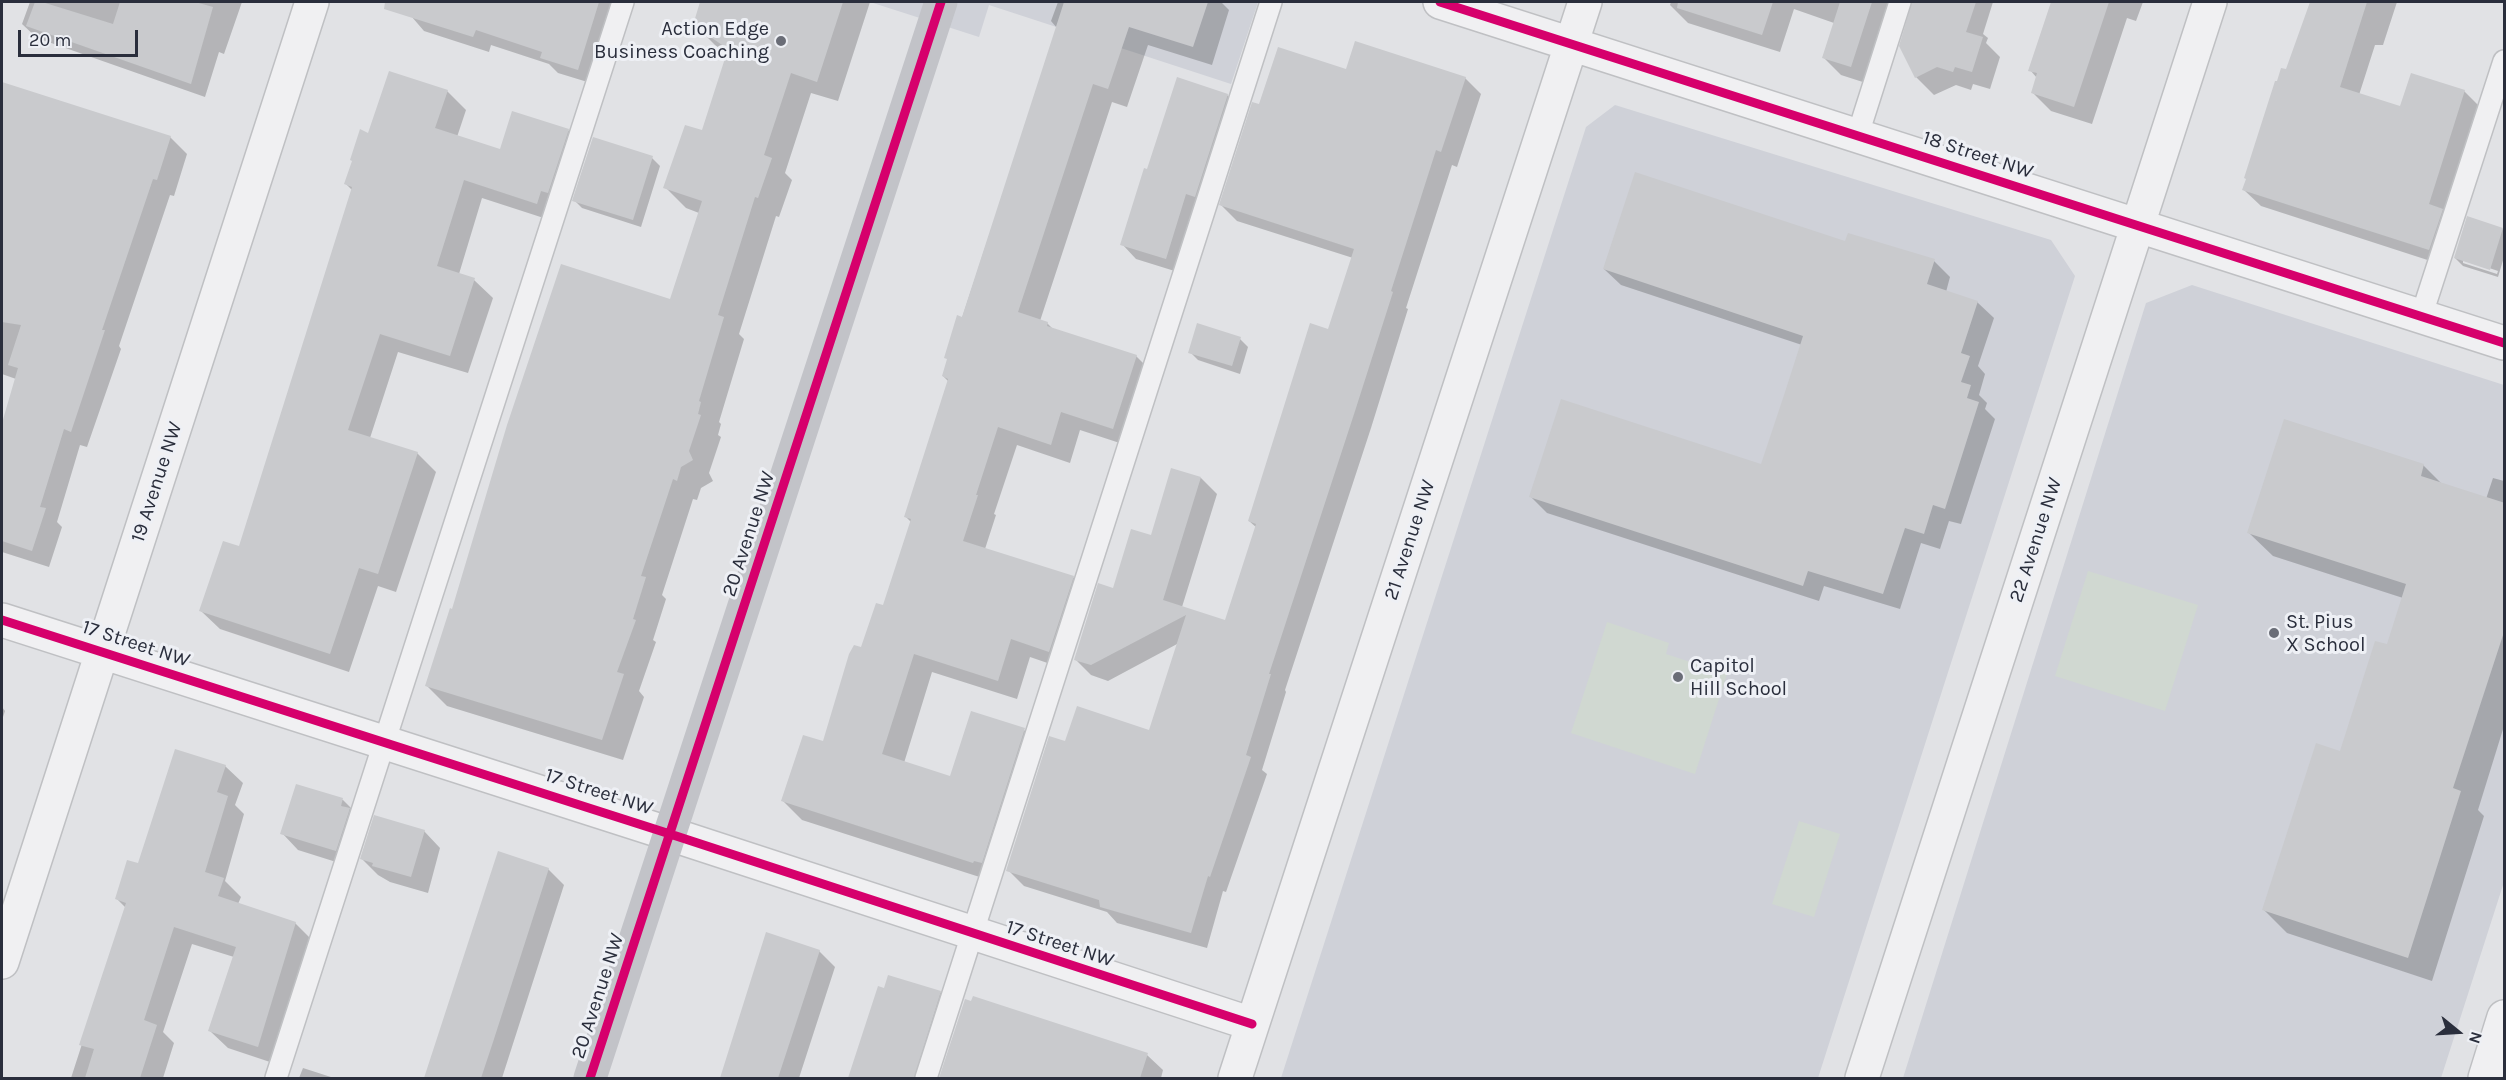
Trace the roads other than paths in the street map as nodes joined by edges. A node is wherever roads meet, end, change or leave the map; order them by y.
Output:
1 (312, 2) edge
2 (623, 2) edge
3 (941, 2) edge
4 (1271, 2) edge
5 (1440, 2) edge
6 (1585, 2) edge
7 (1900, 2) edge
8 (2210, 2) edge
9 (1571, 45) junction
10 (2505, 61) edge
11 (1858, 134) junction
12 (2138, 226) junction
13 (2421, 317) junction
14 (2505, 343) edge
15 (2, 620) edge
16 (102, 652) junction
17 (385, 743) junction
18 (670, 834) junction
19 (973, 935) junction
20 (2, 962) edge
21 (2505, 1017) edge
22 (1252, 1024) junction
23 (276, 1078) edge
24 (590, 1078) edge
25 (926, 1078) edge
26 (1235, 1078) edge
27 (1862, 1078) edge
28 (2485, 1078) edge

1 - 16 street, 19 Avenue NW
2 - 17 lane
3 - 18 street, 20 Avenue NW
4 - 19 lane
5 - 9 street, 18 Street NW
6 - 9 street, 21 Avenue NW
7 - 11 lane
8 - 12 street, 22 Avenue NW
9 - 11 street, 18 Street NW
9 - 22 street, 21 Avenue NW
10 - 13 lane
11 - 12 street, 18 Street NW
12 - 13 street, 18 Street NW
12 - 27 street, 22 Avenue NW
13 - 14 street, 18 Street NW
15 - 16 street, 17 Street NW
16 - 17 street, 17 Street NW
16 - 20 street, 19 Avenue NW
17 - 18 street, 17 Street NW
17 - 23 lane
18 - 19 street, 17 Street NW
18 - 24 street, 20 Avenue NW
19 - 22 street, 17 Street NW
19 - 25 lane
21 - 28 street
22 - 26 street, 21 Avenue NW

